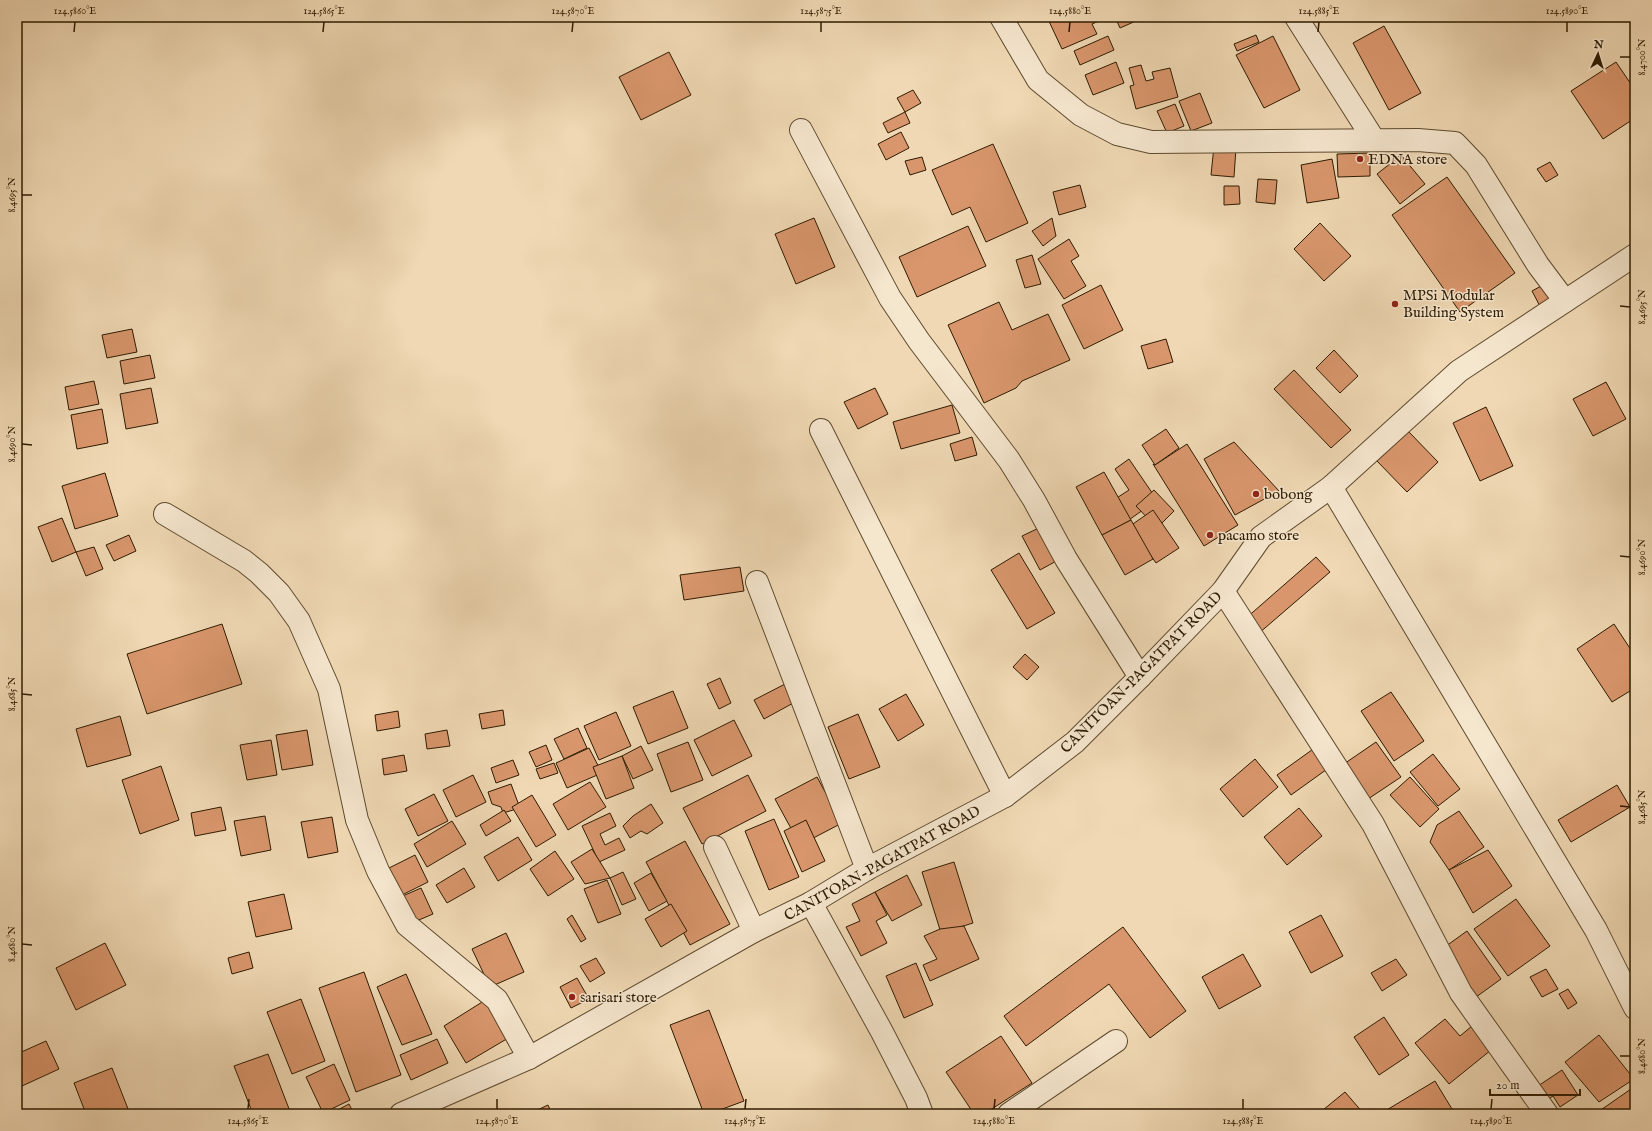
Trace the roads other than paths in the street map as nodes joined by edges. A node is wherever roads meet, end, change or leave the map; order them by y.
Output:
1 (1001, 17) edge
2 (1296, 17) edge
3 (801, 130) dead end
4 (1374, 140) junction
5 (1635, 255) edge
6 (1565, 302) junction
7 (821, 430) dead end
8 (1331, 488) junction
9 (165, 514) dead end
10 (757, 582) dead end
11 (1223, 591) junction
12 (1140, 677) junction
13 (1005, 796) junction
14 (715, 847) dead end
15 (867, 869) junction
16 (811, 903) junction
17 (754, 931) junction
18 (1635, 1008) edge
19 (1116, 1041) dead end
20 (529, 1058) junction
21 (402, 1114) edge
22 (922, 1114) edge
23 (1009, 1114) edge
24 (1547, 1114) edge

1 - 4 street
2 - 4 street
3 - 12 street
4 - 6 street
5 - 6 street, CANITOAN-PAGATPAT ROAD
6 - 8 street, CANITOAN-PAGATPAT ROAD
7 - 13 street
8 - 11 street, CANITOAN-PAGATPAT ROAD
8 - 18 street
9 - 20 street
10 - 15 street
11 - 12 street, CANITOAN-PAGATPAT ROAD
11 - 24 street
12 - 13 street, CANITOAN-PAGATPAT ROAD
13 - 15 street, CANITOAN-PAGATPAT ROAD
14 - 17 street
15 - 16 street, CANITOAN-PAGATPAT ROAD
16 - 17 street, CANITOAN-PAGATPAT ROAD
16 - 22 street
17 - 20 street, CANITOAN-PAGATPAT ROAD
19 - 23 street
20 - 21 street, CANITOAN-PAGATPAT ROAD

